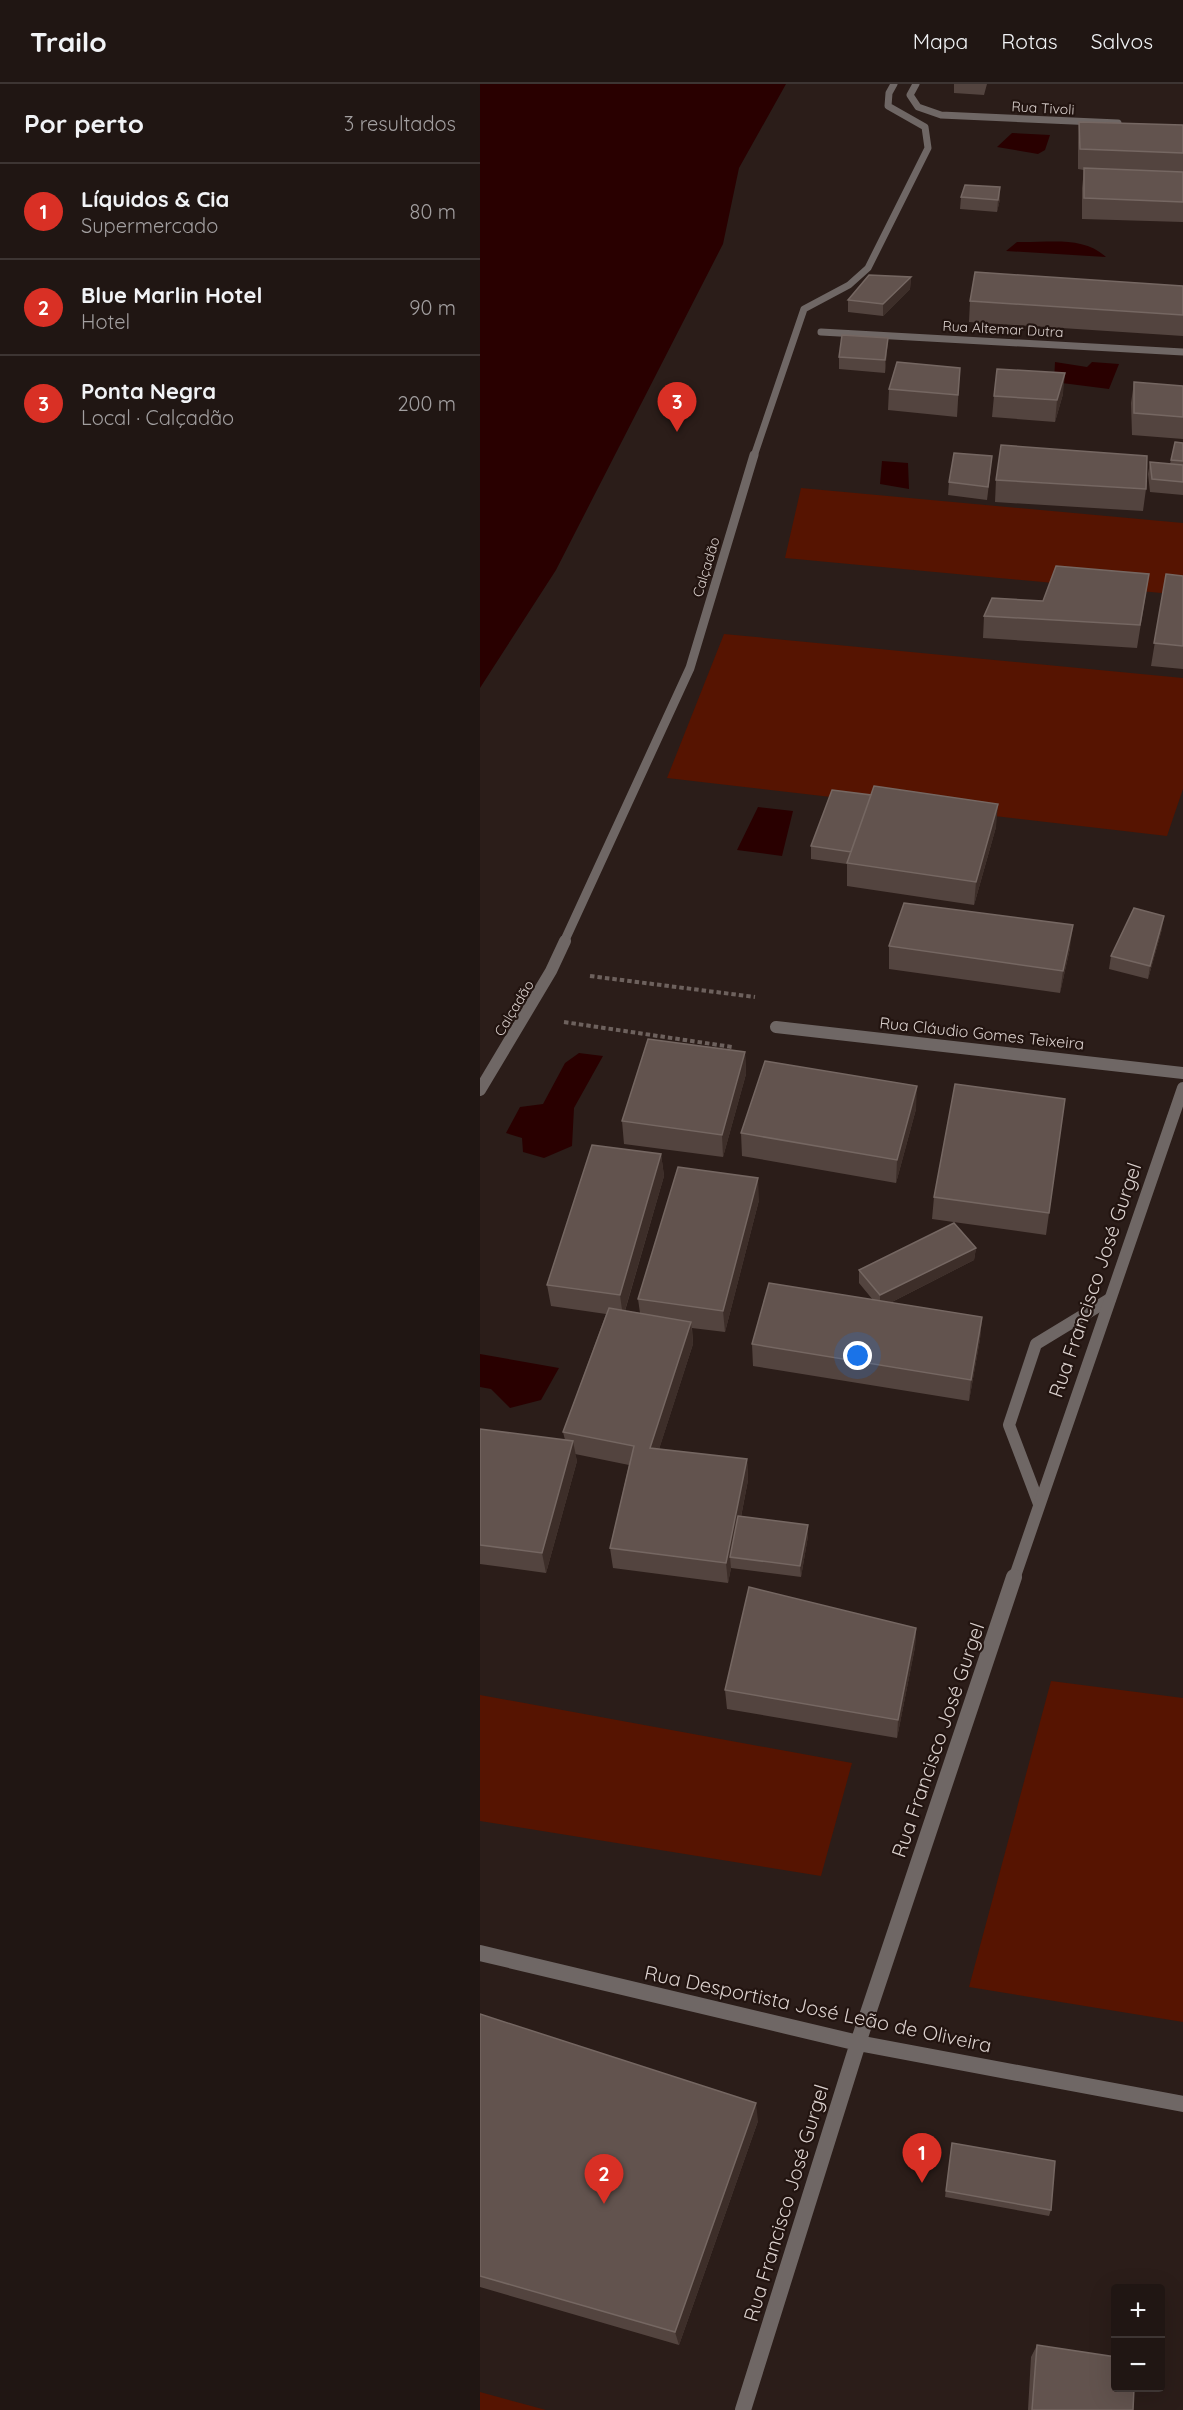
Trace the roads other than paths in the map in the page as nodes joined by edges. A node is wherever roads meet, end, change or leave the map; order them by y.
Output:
1 (894, 84) edge
2 (916, 84) edge
3 (1125, 124) edge
4 (821, 332) dead end
5 (1183, 352) edge
6 (776, 1027) dead end
7 (1183, 1073) edge
8 (1183, 1088) edge
9 (480, 1090) edge
10 (1110, 1299) junction
11 (1039, 1504) junction
12 (480, 1953) edge
13 (858, 2043) junction
14 (1183, 2104) edge
15 (743, 2410) edge

1 - 9 street, Calçadão
2 - 3 street, Rua Tivoli
4 - 5 street, Rua Altemar Dutra
6 - 7 street, Rua Cláudio Gomes Teixeira
8 - 10 street, Rua Francisco José Gurgel
10 - 11 street, Rua Francisco José Gurgel
10 - 11 street
11 - 13 street, Rua Francisco José Gurgel
12 - 13 street, Rua Desportista José Leão de Oliveira
13 - 14 street, Rua Desportista José Leão de Oliveira
13 - 15 street, Rua Francisco José Gurgel

